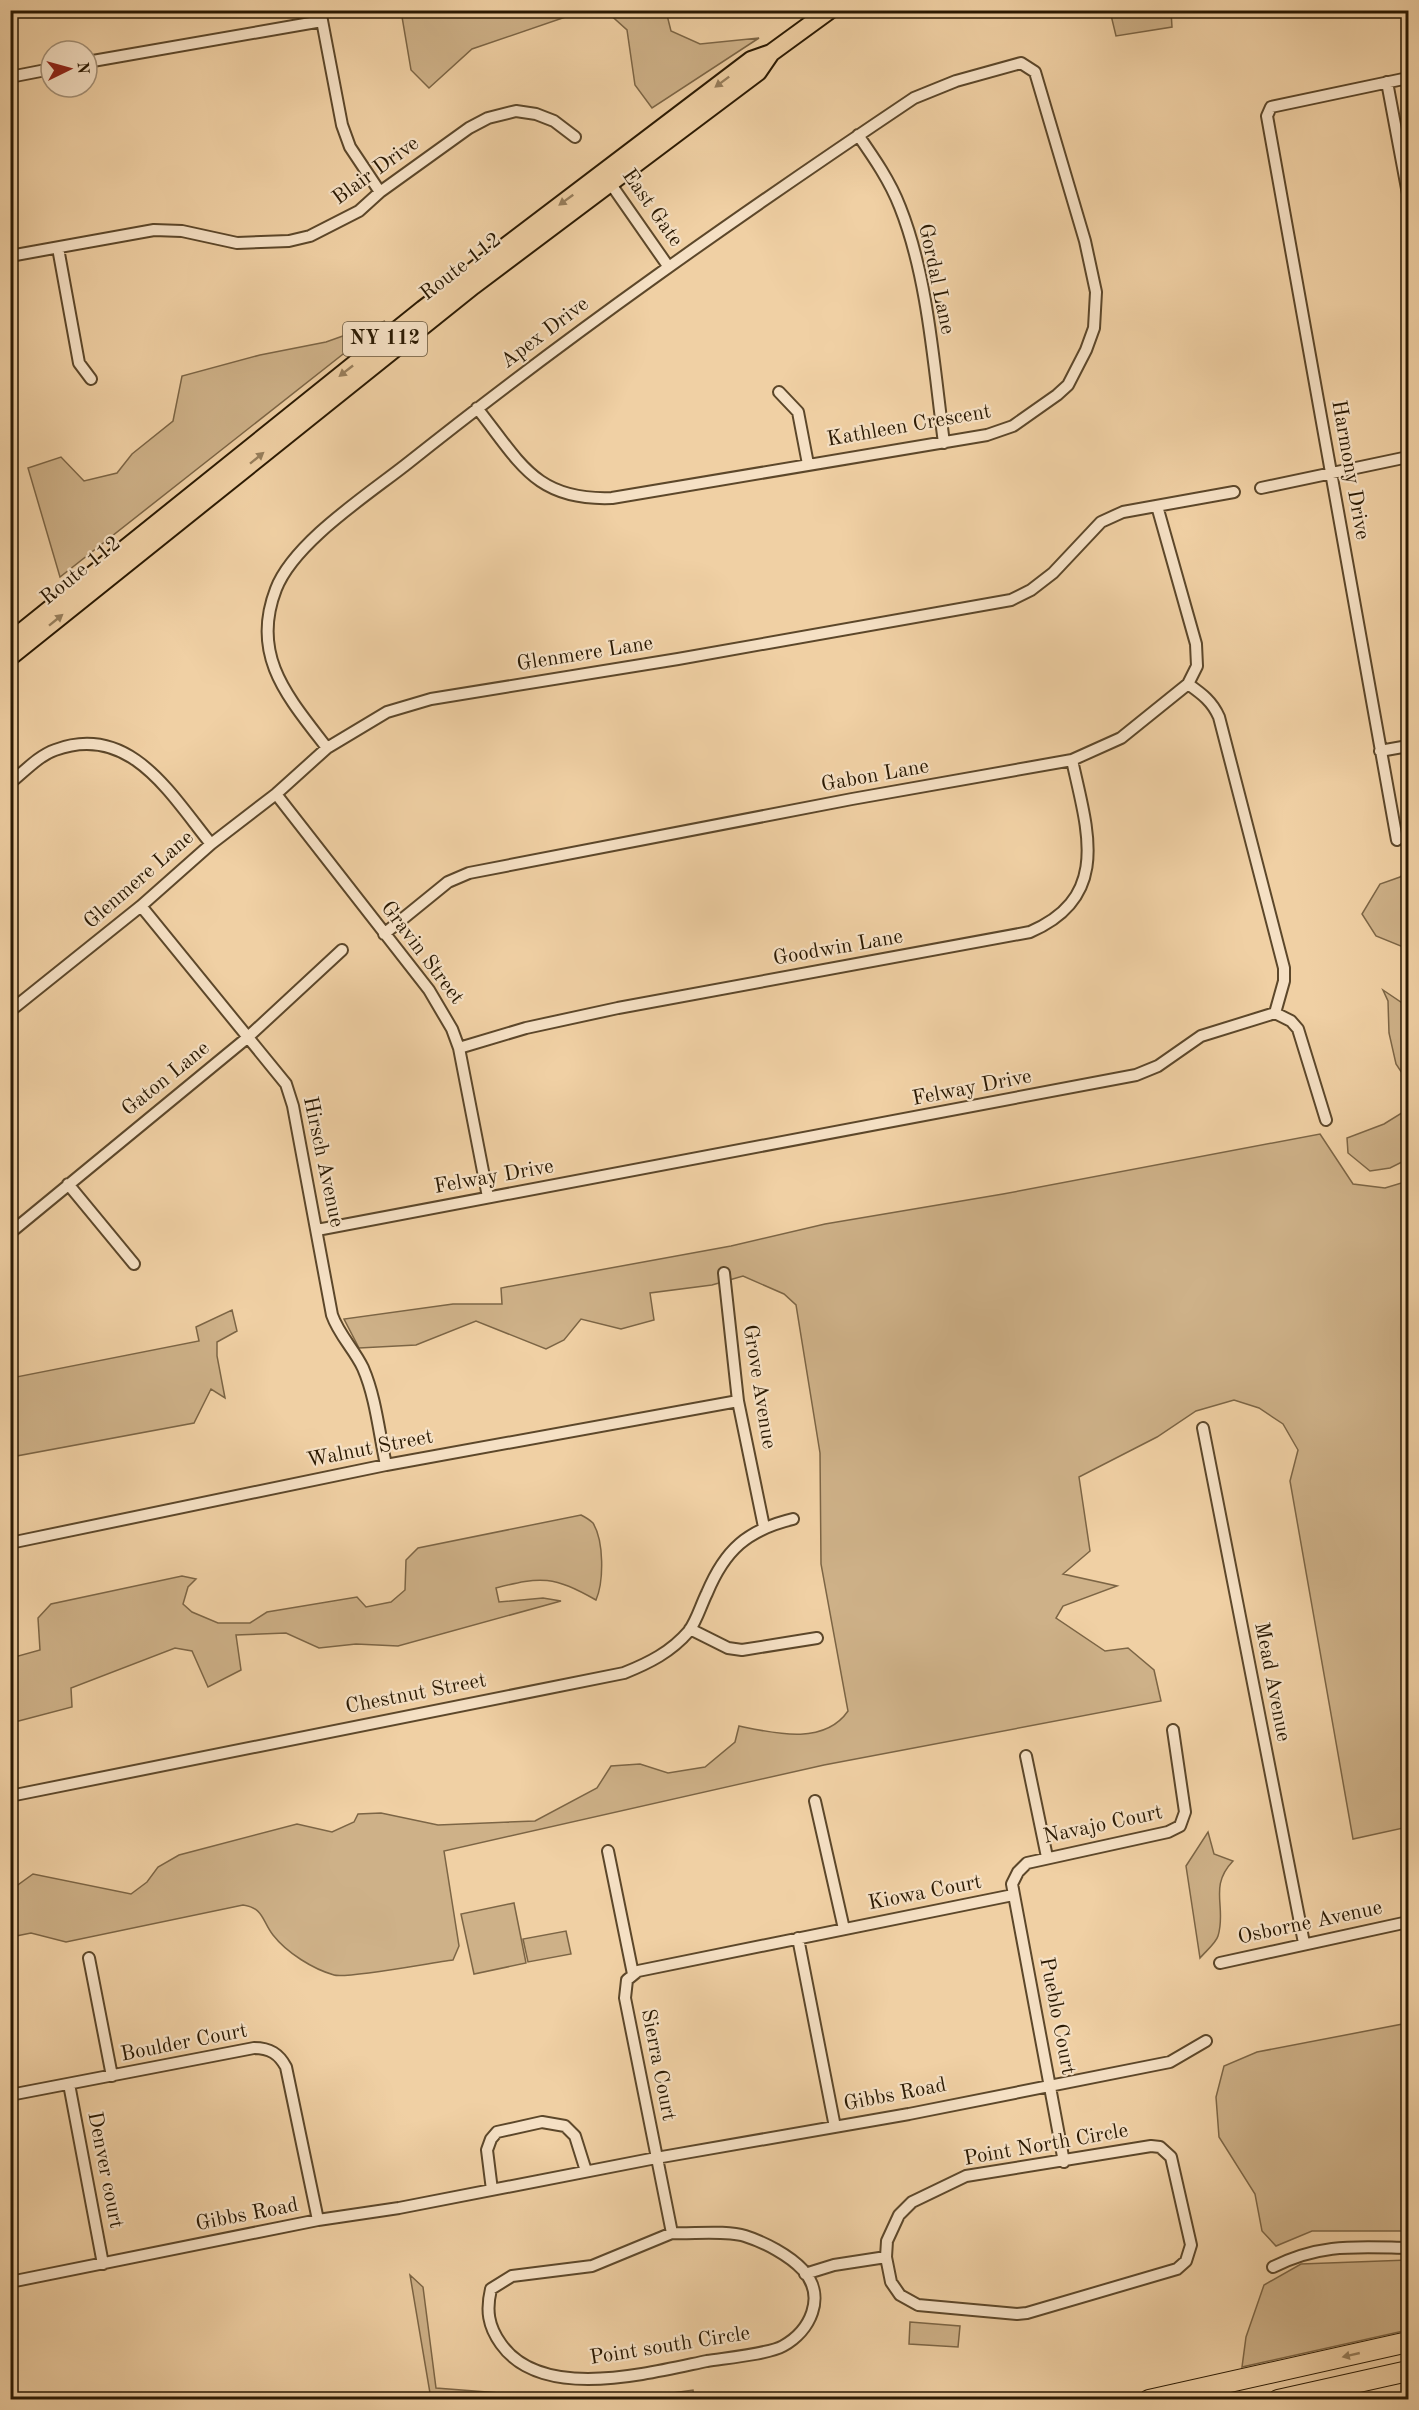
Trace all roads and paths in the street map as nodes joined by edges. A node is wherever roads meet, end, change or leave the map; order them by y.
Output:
1 (830, 10) edge
2 (321, 16) edge
3 (99, 60) edge
4 (1021, 63) joint
5 (39, 71) edge
6 (10, 77) edge
7 (1408, 78) edge
8 (1387, 82) junction
9 (858, 135) junction
10 (575, 137) dead end
11 (607, 178) junction
12 (380, 192) junction
13 (1408, 194) edge
14 (58, 248) junction
15 (10, 256) edge
16 (668, 266) junction
17 (91, 379) dead end
18 (780, 392) dead end
19 (477, 408) junction
20 (945, 443) junction
21 (1408, 457) edge
22 (808, 464) junction
23 (1331, 473) junction
24 (1261, 488) dead end
25 (1234, 492) dead end
26 (1157, 506) junction
27 (10, 641) edge
28 (10, 657) edge
29 (1188, 684) junction
30 (1408, 746) edge
31 (327, 748) junction
32 (1380, 751) junction
33 (1072, 760) junction
34 (10, 783) edge
35 (276, 794) junction
36 (1396, 840) dead end
37 (210, 844) junction
38 (141, 906) junction
39 (384, 934) junction
40 (342, 950) dead end
41 (10, 1011) edge
42 (1275, 1013) junction
43 (248, 1038) junction
44 (459, 1048) junction
45 (1326, 1120) dead end
46 (68, 1184) junction
47 (488, 1197) junction
48 (317, 1230) junction
49 (10, 1233) edge
50 (134, 1264) dead end
51 (724, 1273) dead end
52 (738, 1401) junction
53 (1203, 1428) dead end
54 (386, 1465) junction
55 (793, 1519) dead end
56 (764, 1527) junction
57 (10, 1543) edge
58 (690, 1629) junction
59 (817, 1638) dead end
60 (1173, 1730) dead end
61 (1026, 1756) dead end
62 (10, 1796) edge
63 (815, 1801) dead end
64 (608, 1851) dead end
65 (1047, 1857) junction
66 (1014, 1878) joint
67 (1013, 1895) junction
68 (1408, 1922) edge
69 (844, 1929) junction
70 (798, 1938) junction
71 (1304, 1943) junction
72 (89, 1958) dead end
73 (1220, 1963) dead end
74 (630, 1977) junction
75 (1206, 2041) dead end
76 (112, 2076) junction
77 (69, 2084) junction
78 (1050, 2086) junction
79 (10, 2095) edge
80 (835, 2127) junction
81 (656, 2158) junction
82 (1064, 2162) junction
83 (586, 2171) junction
84 (492, 2190) junction
85 (318, 2220) junction
86 (672, 2233) junction
87 (1408, 2248) edge
88 (886, 2256) junction
89 (103, 2264) junction
90 (1273, 2267) dead end
91 (805, 2274) junction
92 (10, 2282) edge
93 (1408, 2342) edge
94 (1408, 2371) edge
95 (1149, 2400) edge
96 (1278, 2400) edge

1 - 11 main road, Route 112 / NY 112
2 - 3 street
2 - 12 street
4 - 9 street, Apex Drive
4 - 20 street, Kathleen Crescent
5 - 6 street
7 - 8 street
8 - 13 street
8 - 23 street, Harmony Drive
9 - 16 street, Apex Drive
9 - 20 street, Gordal Lane
10 - 12 street, Blair Drive
11 - 16 street, East Gate
11 -> 27 main road, Route 112 / NY 112
28 -> 11 main road, Route 112 / NY 112
12 - 14 street, Blair Drive
14 - 15 street, Blair Drive
14 - 17 street
16 - 19 street, Apex Drive
18 - 22 street
19 - 22 street, Kathleen Crescent
19 - 31 street, Apex Drive
20 - 22 street, Kathleen Crescent
21 - 23 street
23 - 24 street
23 - 32 street, Harmony Drive
25 - 26 street, Glenmere Lane
26 - 29 street, Gabon Lane
26 - 31 street, Glenmere Lane
29 - 33 street, Gabon Lane
29 - 42 street
30 - 32 street
31 - 35 street, Glenmere Lane
32 - 36 street, Harmony Drive
33 - 39 street, Gabon Lane
33 - 44 street, Goodwin Lane
34 - 37 street
35 - 37 street, Glenmere Lane
35 - 39 street, Gravin Street
37 - 38 street, Glenmere Lane
38 - 41 street, Glenmere Lane
38 - 43 street, Hirsch Avenue
39 - 44 street, Gravin Street
40 - 43 street, Gaton Lane
42 - 45 street
42 - 47 street, Felway Drive
43 - 46 street, Gaton Lane
43 - 48 street, Hirsch Avenue
44 - 47 street, Gravin Street
46 - 49 street, Gaton Lane
46 - 50 street
47 - 48 street, Felway Drive
48 - 54 street, Hirsch Avenue
51 - 52 street, Grove Avenue
52 - 54 street, Walnut Street
52 - 56 street, Grove Avenue
53 - 71 street, Mead Avenue
54 - 57 street, Walnut Street
55 - 56 street, Chestnut Street
56 - 58 street, Chestnut Street
58 - 59 street
58 - 62 street, Chestnut Street
60 - 65 street, Navajo Court
61 - 65 street
63 - 69 street
64 - 74 street, Sierra Court
65 - 66 street, Navajo Court
66 - 67 street, Pueblo Court
67 - 69 street, Kiowa Court
67 - 78 street, Pueblo Court
68 - 71 street, Osborne Avenue
69 - 70 street
70 - 74 street
70 - 80 street
71 - 73 street, Osborne Avenue
72 - 76 street
74 - 81 street, Sierra Court
75 - 78 street, Gibbs Road
76 - 77 street, Boulder Court
76 - 85 street, Boulder Court
77 - 79 street, Boulder Court
77 - 89 street, Denver court
78 - 80 street, Gibbs Road
78 - 82 street, Pueblo Court
80 - 81 street, Gibbs Road
81 - 83 street, Gibbs Road
81 - 86 street, Sierra Court
82 - 88 street, Point North Circle
82 - 88 street, Point North Circle
83 - 84 street, Gibbs Road
83 - 84 street
84 - 85 street, Gibbs Road
85 - 89 street, Gibbs Road
86 - 91 street, Point south Circle
86 - 91 street, Point south Circle
87 - 90 street
88 - 91 street
89 - 92 street, Gibbs Road
93 -> 95 highway
94 - 96 highway

